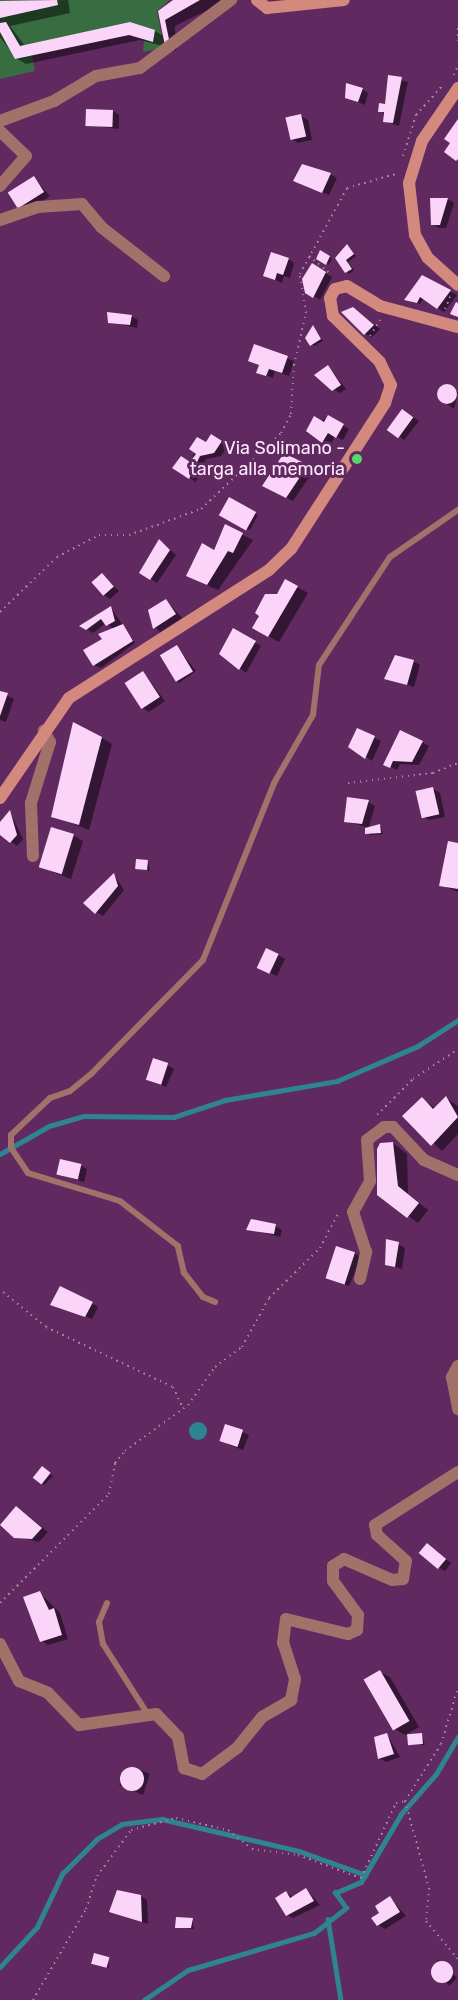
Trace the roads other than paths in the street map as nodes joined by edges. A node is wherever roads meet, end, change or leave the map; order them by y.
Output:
1 (231, 0) edge
2 (257, 0) edge
3 (344, 0) edge
4 (458, 88) edge
5 (0, 121) edge
6 (0, 131) edge
7 (0, 186) edge
8 (0, 220) edge
9 (164, 276) dead end
10 (457, 284) edge
11 (458, 327) edge
12 (458, 510) edge
13 (44, 731) junction
14 (0, 798) edge
15 (33, 856) dead end
16 (458, 1175) edge
17 (360, 1279) dead end
18 (215, 1302) dead end
19 (458, 1366) edge
20 (458, 1409) edge
21 (458, 1472) edge
22 (107, 1603) dead end
23 (0, 1644) edge
24 (147, 1713) junction

1 - 5 street
2 - 3 street
4 - 10 street
6 - 7 street
8 - 9 street
11 - 13 street
12 - 18 lane
13 - 14 street
13 - 15 street
16 - 17 street
19 - 20 street
21 - 24 street
22 - 24 lane
23 - 24 street

